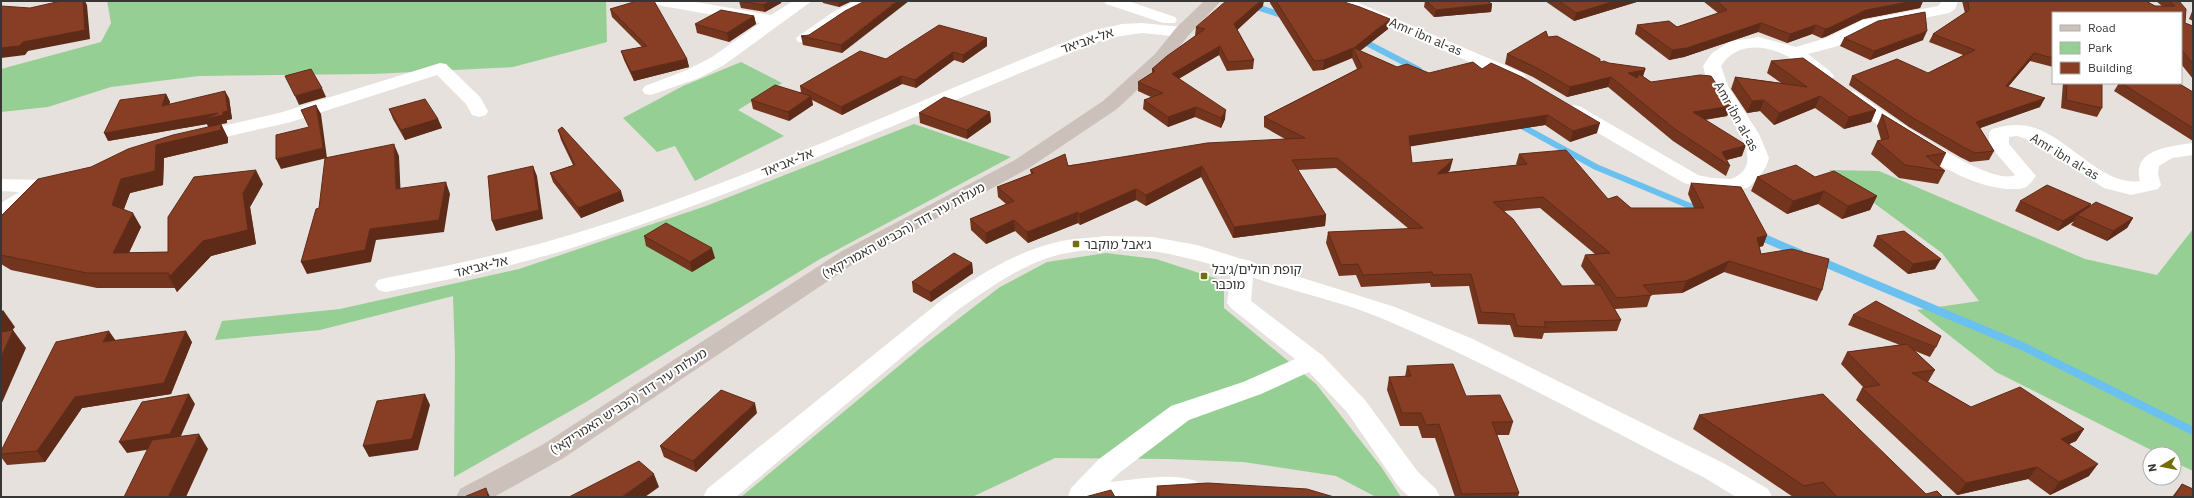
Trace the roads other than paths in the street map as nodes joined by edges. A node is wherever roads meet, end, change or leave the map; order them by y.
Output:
1 (662, 1) edge
2 (804, 1) edge
3 (868, 1) edge
4 (1112, 1) edge
5 (1213, 1) edge
6 (1340, 1) edge
7 (1950, 1) edge
8 (774, 20) junction
9 (1186, 27) junction
10 (804, 38) edge
11 (1793, 52) junction
12 (1533, 86) edge
13 (651, 90) dead end
14 (1560, 102) edge
15 (479, 111) dead end
16 (175, 142) edge
17 (2193, 149) edge
18 (79, 174) edge
19 (1, 185) edge
20 (42, 186) junction
21 (1, 212) edge
22 (1243, 266) junction
23 (386, 285) dead end
24 (1313, 361) junction
25 (1210, 488) edge
26 (470, 497) edge
27 (717, 497) edge
28 (1081, 497) edge
29 (1426, 497) edge
30 (1758, 497) edge

1 - 8 street
2 - 8 street
3 - 10 street
4 - 9 street
5 - 9 main road, מעלות עיר דוד (הכביש האמריקאי)
6 - 12 street, Amr ibn al-as
7 - 11 street
8 - 13 street
9 - 23 street, אל-אביאד
9 - 26 main road, מעלות עיר דוד (הכביש האמריקאי)
11 - 14 street, Amr ibn al-as
11 - 17 street, Amr ibn al-as
15 - 16 street
18 - 20 street
19 - 20 street
20 - 21 street
22 - 24 street
22 - 27 street
22 - 30 street
24 - 28 street
24 - 29 street
25 - 28 street

